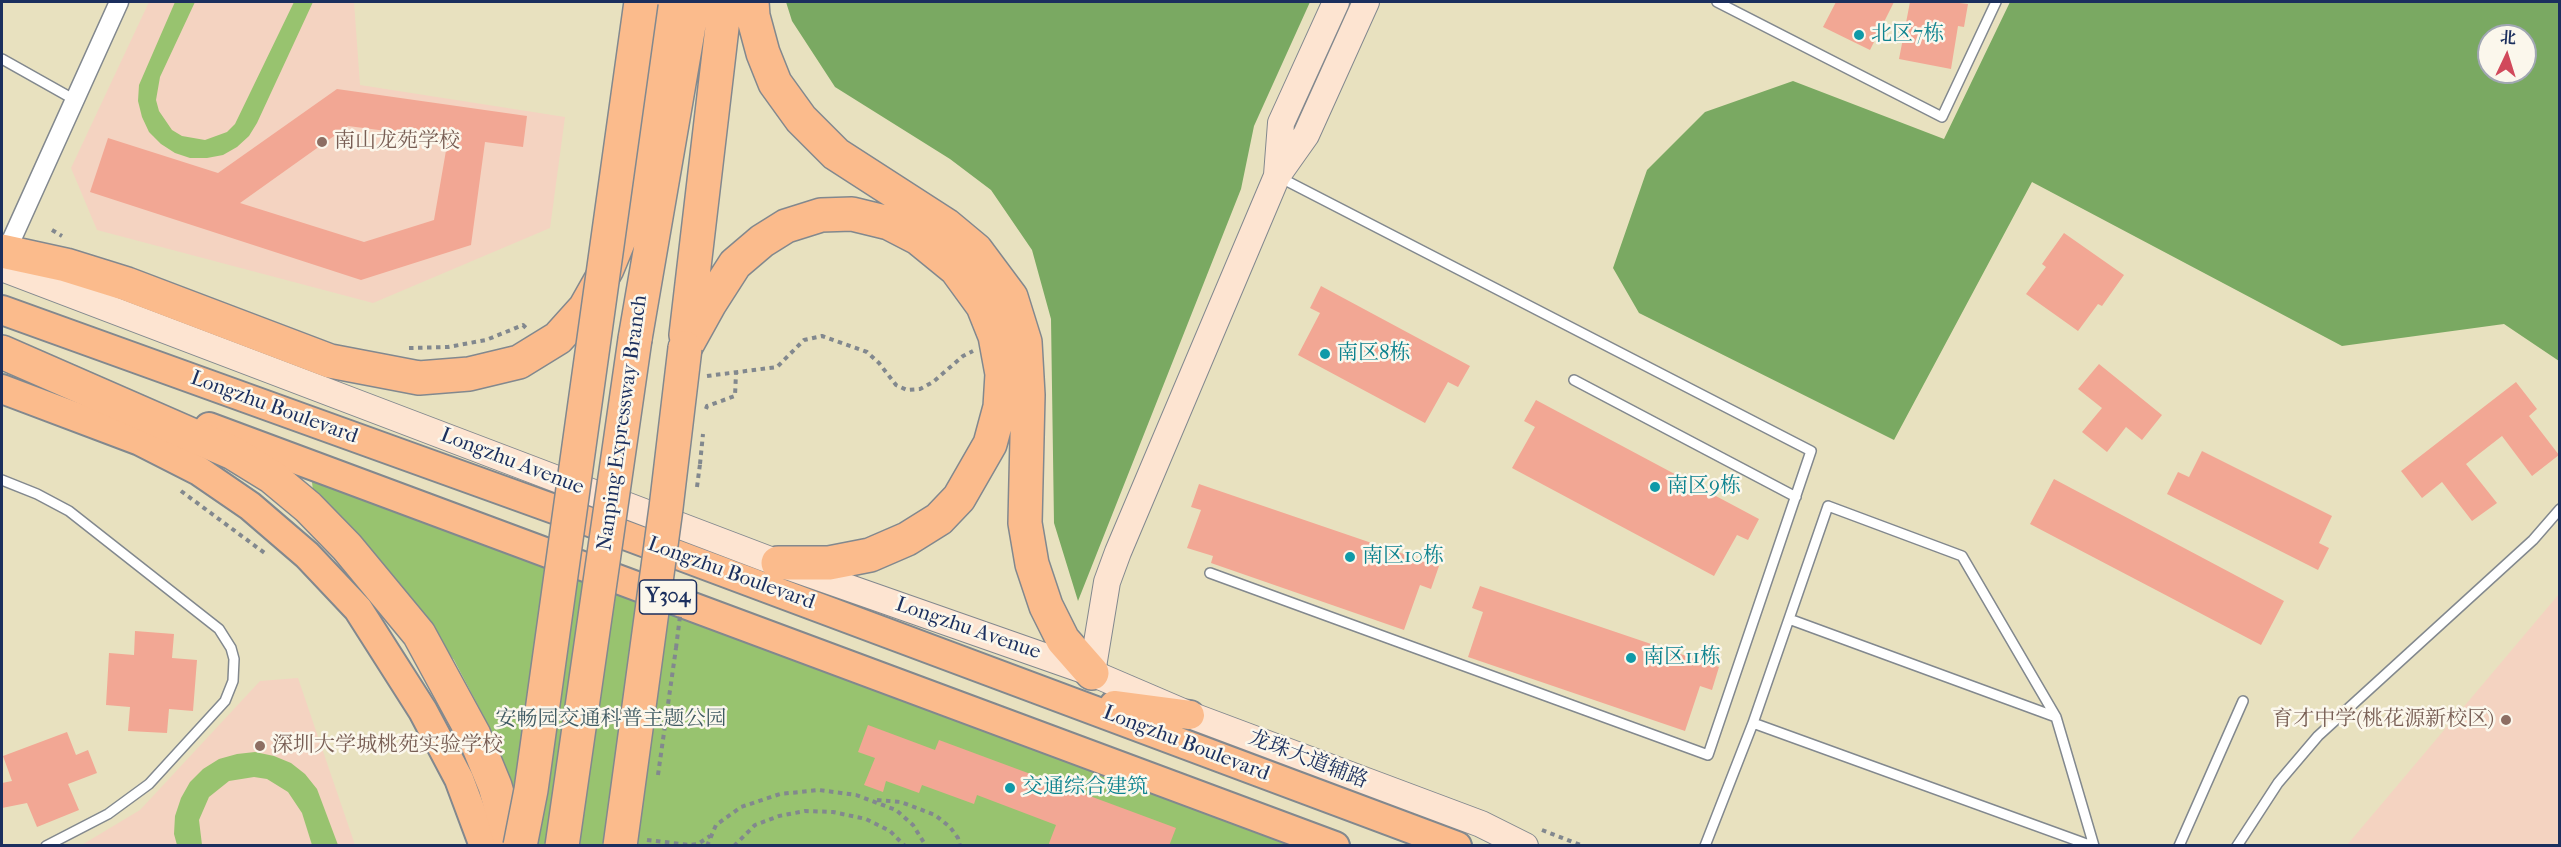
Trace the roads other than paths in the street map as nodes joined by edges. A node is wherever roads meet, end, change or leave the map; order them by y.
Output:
1 (119, 2) edge
2 (641, 2) edge
3 (663, 2) edge
4 (693, 2) edge
5 (725, 2) edge
6 (752, 2) edge
7 (1336, 2) edge
8 (1366, 2) edge
9 (1717, 2) edge
10 (1996, 2) edge
11 (2, 59) edge
12 (75, 100) junction
13 (1277, 176) junction
14 (3, 257) edge
15 (2, 310) edge
16 (2, 351) edge
17 (692, 362) junction
18 (1574, 380) dead end
19 (2, 389) edge
20 (2, 480) edge
21 (1796, 497) junction
22 (2559, 509) edge
23 (778, 563) junction
24 (1210, 573) dead end
25 (1789, 619) junction
26 (1092, 672) junction
27 (1063, 698) junction
28 (2243, 701) dead end
29 (1190, 715) junction
30 (2056, 717) junction
31 (1753, 723) junction
32 (1481, 824) junction
33 (629, 842) edge
34 (46, 846) edge
35 (484, 846) edge
36 (512, 846) edge
37 (520, 846) edge
38 (562, 846) edge
39 (1335, 846) edge
40 (1457, 846) edge
41 (1525, 846) edge
42 (1539, 846) edge
43 (1705, 846) edge
44 (2093, 846) edge
45 (2179, 846) edge
46 (2237, 846) edge

1 - 12 street
2 - 37 highway, bridge
3 - 14 highway
4 - 38 highway, Nanping Expressway Branch, bridge
5 - 17 highway
6 - 26 highway
7 - 13 main road
8 - 13 main road
9 - 10 lane
11 - 12 lane
12 - 14 street
13 - 21 lane
13 - 26 main road
14 - 23 main road, Longzhu Avenue
15 - 27 main road, Longzhu Boulevard
16 - 36 highway
16 - 39 main road, Longzhu Boulevard / Y304
17 - 23 highway
17 - 33 highway, bridge
18 - 21 lane
19 - 35 main road
20 - 34 lane
21 - 24 lane
22 - 46 lane
23 - 26 main road, Longzhu Avenue
25 - 30 lane
25 - 30 lane
25 - 31 lane
26 - 29 main road, 龙珠大道辅路
27 - 29 main road
27 - 40 main road, Longzhu Boulevard
28 - 45 lane
29 - 32 main road, 龙珠大道辅路
30 - 44 lane
31 - 43 lane
31 - 44 lane
32 - 41 main road, 龙珠大道辅路
32 - 42 street

